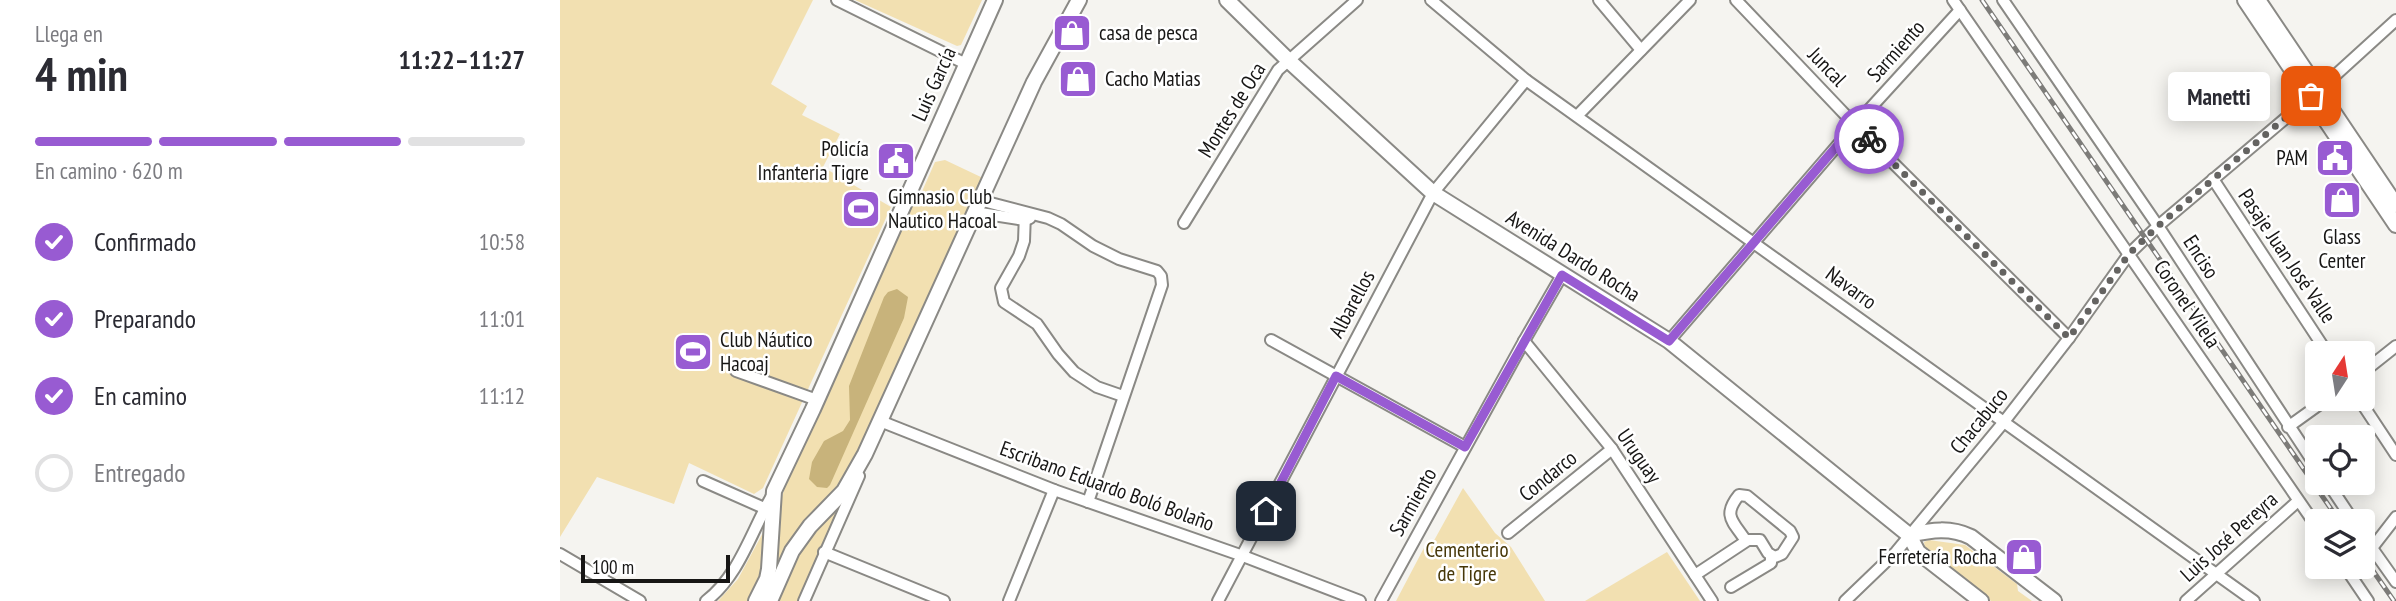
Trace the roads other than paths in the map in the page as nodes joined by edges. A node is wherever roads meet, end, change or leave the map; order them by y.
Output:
1 (837, 0) edge
2 (995, 0) edge
3 (1079, 0) edge
4 (1227, 0) edge
5 (1357, 0) edge
6 (1431, 0) edge
7 (1598, 0) edge
8 (1690, 0) edge
9 (1736, 0) edge
10 (1952, 0) edge
11 (2003, 0) edge
12 (2245, 0) edge
13 (2258, 0) edge
14 (1959, 10) junction
15 (2396, 20) edge
16 (1641, 50) junction
17 (1288, 60) junction
18 (966, 64) junction
19 (1526, 80) junction
20 (2315, 93) junction
21 (1577, 116) junction
22 (1855, 125) junction
23 (2213, 179) junction
24 (1433, 193) junction
25 (2396, 205) edge
26 (977, 206) junction
27 (1029, 217) junction
28 (1184, 223) dead end
29 (2396, 225) edge
30 (2158, 226) junction
31 (1755, 241) junction
32 (2129, 254) junction
33 (1562, 275) junction
34 (2069, 338) junction
35 (1271, 340) dead end
36 (1524, 341) junction
37 (1669, 341) junction
38 (2320, 341) edge
39 (2396, 346) edge
40 (2375, 363) edge
41 (736, 370) dead end
42 (1336, 376) junction
43 (1123, 396) junction
44 (817, 400) junction
45 (2310, 411) edge
46 (2367, 411) edge
47 (880, 421) junction
48 (2003, 423) junction
49 (2288, 426) junction
50 (1465, 447) junction
51 (1612, 449) junction
52 (2305, 451) edge
53 (865, 454) junction
54 (2396, 455) edge
55 (703, 481) dead end
56 (1054, 490) junction
57 (774, 491) junction
58 (2298, 501) junction
59 (1088, 502) junction
60 (764, 508) junction
61 (2305, 511) edge
62 (2396, 517) edge
63 (1508, 533) dead end
64 (1909, 535) junction
65 (1746, 541) junction
66 (2375, 544) edge
67 (824, 552) junction
68 (2375, 552) edge
69 (560, 554) edge
70 (1243, 556) junction
71 (1771, 556) junction
72 (1695, 575) junction
73 (2217, 575) junction
74 (2352, 579) edge
75 (2396, 582) edge
76 (1731, 587) dead end
77 (2364, 599) edge
78 (640, 601) edge
79 (706, 601) edge
80 (756, 601) edge
81 (770, 601) edge
82 (804, 601) edge
83 (944, 601) edge
84 (1009, 601) edge
85 (1218, 601) edge
86 (1360, 601) edge
87 (1381, 601) edge
88 (1712, 601) edge
89 (1845, 601) edge
90 (1980, 601) edge
91 (2054, 601) edge
92 (2186, 601) edge
93 (2254, 601) edge

1 - 18 street
2 - 18 main road, Luis García
3 - 26 main road
4 - 17 main road, Avenida Dardo Rocha
5 - 17 street, Montes de Oca
6 - 19 street, Navarro
7 - 16 street
8 - 16 street
9 - 22 street, Juncal
10 - 14 street, Coronel Vilela
11 - 30 street, Enciso
12 - 20 main road
13 - 20 main road
14 - 22 street, Sarmiento
14 - 32 street, Coronel Vilela
15 - 20 street
16 - 21 street
17 - 24 main road, Avenida Dardo Rocha
17 - 28 street, Montes de Oca
18 - 44 main road, Luis García
19 - 21 street, Navarro
19 - 24 street, Albarellos
20 - 23 street
20 - 25 main road
20 - 29 main road
21 - 31 street, Navarro
22 - 31 street, Sarmiento
22 - 34 street, Juncal
23 - 30 street
23 - 38 street, Pasaje Juan José Valle
24 - 33 main road, Avenida Dardo Rocha
24 - 42 street, Albarellos
26 - 27 street
26 - 47 main road
27 - 43 street
27 - 43 street
30 - 32 street, Chacabuco
30 - 49 street, Enciso
31 - 37 street, Sarmiento
31 - 48 street, Navarro
32 - 34 street, Chacabuco
32 - 58 street, Coronel Vilela
33 - 36 street, Sarmiento
33 - 37 main road, Avenida Dardo Rocha
34 - 48 street, Chacabuco
35 - 42 street
36 - 50 street, Sarmiento
36 - 51 street, Uruguay
37 - 64 main road, Avenida Dardo Rocha
39 - 40 street
41 - 44 street
42 - 50 street
42 - 70 street, Albarellos
43 - 59 street
44 - 57 main road, Luis García
45 - 49 street
46 - 54 street
47 - 53 main road
47 - 56 street, Escribano Eduardo Boló Bolaño
48 - 64 street, Chacabuco
48 - 73 street, Navarro
49 - 52 street, Enciso
50 - 87 street, Sarmiento
51 - 63 street, Condarco
51 - 72 street, Uruguay
53 - 67 street
53 - 81 main road
55 - 60 street
56 - 59 street, Escribano Eduardo Boló Bolaño
56 - 84 street
57 - 60 street, Luis García
57 - 80 main road, Luis García
58 - 61 street, Coronel Vilela
58 - 73 street, Luis José Pereyra
59 - 70 street, Escribano Eduardo Boló Bolaño
60 - 79 street, Luis García
62 - 66 street
64 - 89 street, Chacabuco
64 - 90 main road, Avenida Dardo Rocha
64 - 91 main road
65 - 71 street
65 - 71 street
65 - 72 street
67 - 82 street
67 - 83 street
68 - 75 street
69 - 78 street
70 - 85 street, Albarellos
70 - 86 street, Escribano Eduardo Boló Bolaño
71 - 76 street
72 - 88 street, Uruguay
73 - 92 street, Luis José Pereyra
73 - 93 street, Navarro
74 - 77 street

